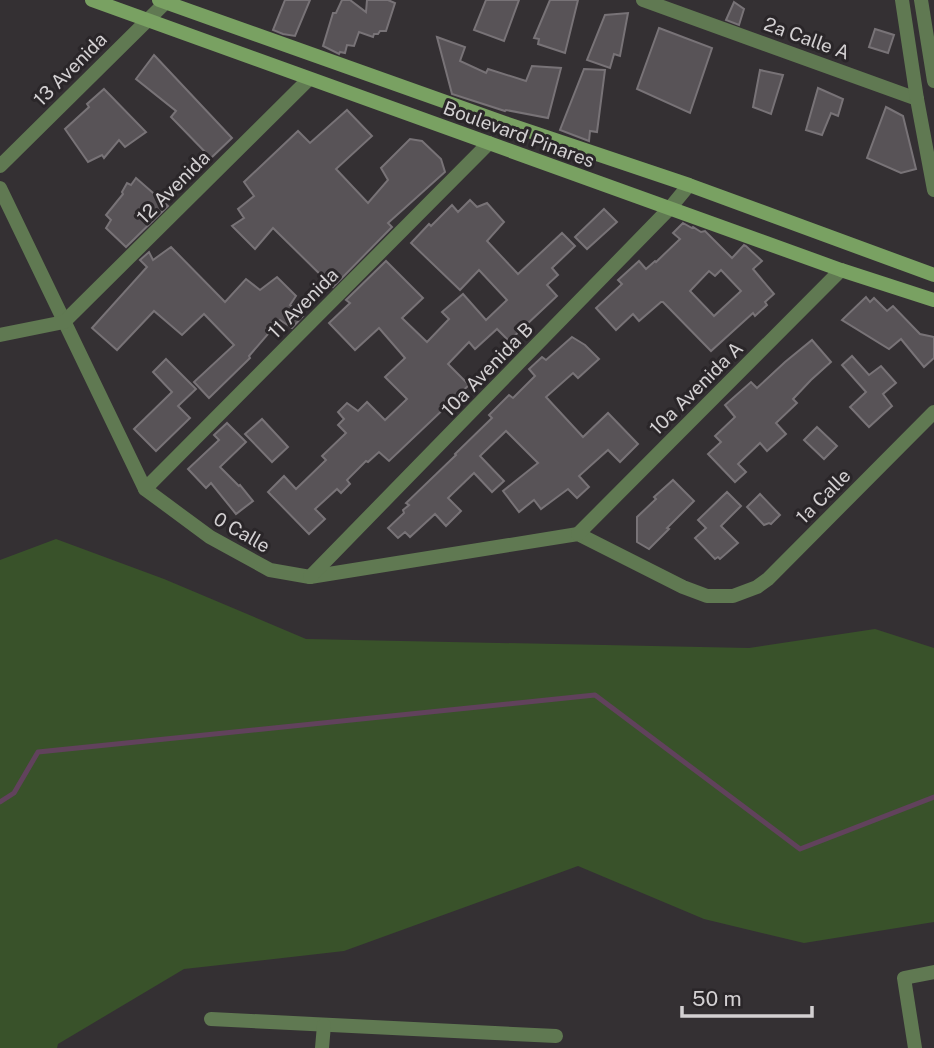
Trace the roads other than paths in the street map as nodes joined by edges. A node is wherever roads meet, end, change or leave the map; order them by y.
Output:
1 (92, 0) edge
2 (643, 0) edge
3 (902, 0) edge
4 (921, 0) edge
5 (164, 1) edge
6 (147, 19) junction
7 (309, 79) junction
8 (934, 81) edge
9 (917, 99) junction
10 (489, 143) junction
11 (0, 166) edge
12 (689, 185) junction
13 (0, 188) edge
14 (934, 191) edge
15 (670, 208) junction
16 (841, 270) junction
17 (934, 275) edge
18 (934, 300) edge
19 (64, 322) junction
20 (0, 335) edge
21 (934, 412) edge
22 (145, 489) junction
23 (578, 534) junction
24 (310, 577) junction
25 (934, 972) edge
26 (211, 1019) dead end
27 (324, 1025) junction
28 (556, 1036) dead end
29 (322, 1048) edge
30 (915, 1048) edge

1 - 6 street, Boulevard Pinares
2 - 9 street, 2a Calle A
3 - 9 street
4 - 8 street
5 - 6 street, 13 Avenida
5 - 12 street, Boulevard Pinares
6 - 7 street, Boulevard Pinares
6 - 11 street, 13 Avenida
7 - 10 street, Boulevard Pinares
7 - 19 street, 12 Avenida
9 - 14 street
10 - 15 street, Boulevard Pinares
10 - 22 street, 11 Avenida
12 - 15 street, 10a Avenida B
12 - 17 street, Boulevard Pinares
13 - 19 street, 0 Calle
15 - 16 street, Boulevard Pinares
15 - 24 street, 10a Avenida B
16 - 18 street, Boulevard Pinares
16 - 23 street, 10a Avenida A
19 - 20 street
19 - 22 street, 0 Calle
21 - 23 street, 1a Calle
22 - 24 street, 0 Calle
23 - 24 street, 0 Calle
25 - 30 street
26 - 27 street
27 - 28 street
27 - 29 street

